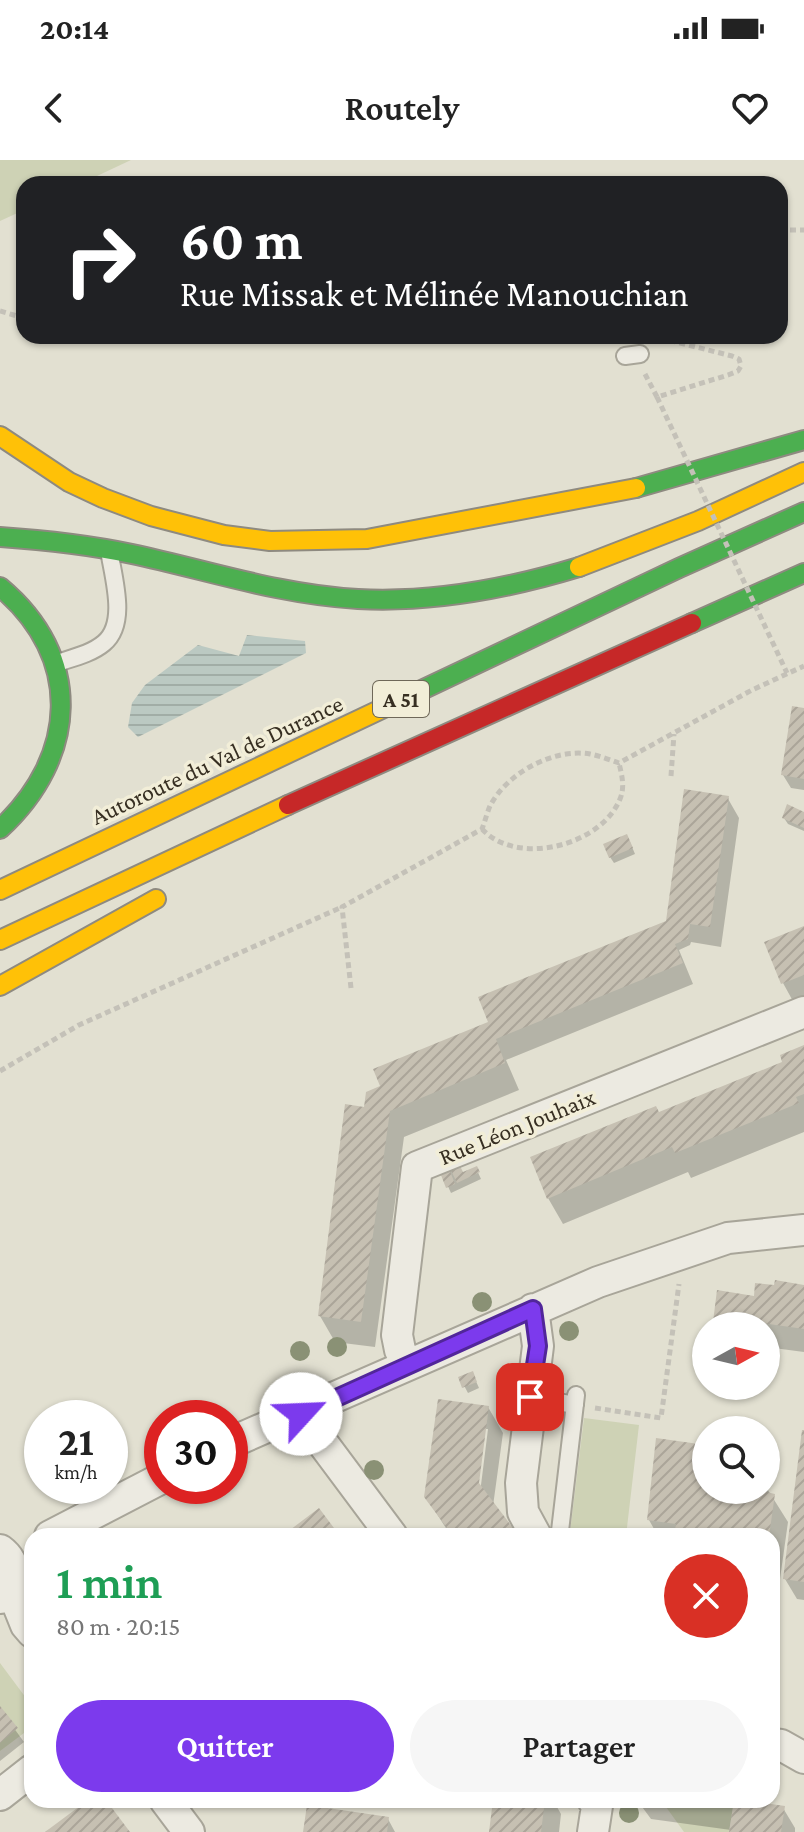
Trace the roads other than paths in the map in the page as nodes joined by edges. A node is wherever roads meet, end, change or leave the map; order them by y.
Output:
1 (0, 436) edge
2 (804, 440) edge
3 (804, 472) edge
4 (804, 512) edge
5 (0, 537) edge
6 (109, 550) junction
7 (804, 573) edge
8 (0, 587) edge
9 (599, 663) junction
10 (55, 664) junction
11 (363, 791) dead end
12 (0, 829) edge
13 (178, 887) dead end
14 (0, 890) edge
15 (0, 940) edge
16 (0, 986) edge
17 (804, 1012) edge
18 (804, 1230) edge
19 (533, 1309) junction
20 (407, 1364) junction
21 (530, 1397) junction
22 (301, 1414) junction
23 (248, 1436) edge
24 (144, 1487) edge
25 (539, 1527) edge
26 (65, 1528) edge
27 (386, 1528) edge
28 (13, 1550) edge
29 (4, 1598) edge
30 (24, 1623) edge
31 (780, 1745) edge
32 (804, 1758) edge
33 (24, 1776) edge
34 (0, 1795) edge
35 (171, 1808) edge
36 (597, 1808) edge
37 (189, 1832) edge
38 (593, 1832) edge

1 - 2 highway
3 - 6 highway
4 - 14 highway, Autoroute du Val de Durance / A 51
5 - 6 highway
6 - 10 lane
7 - 9 highway, A 51
8 - 10 highway
9 - 11 highway
9 - 15 highway, A 51
10 - 12 highway
13 - 16 highway
17 - 20 street, Rue Léon Jouhaix
18 - 19 street
19 - 20 street
19 - 21 street
20 - 22 street
21 - 25 street
21 - 25 lane
22 - 23 street
22 - 27 street
24 - 26 street
28 - 29 street
29 - 30 street
31 - 32 street
33 - 34 street
35 - 37 street
36 - 38 street

